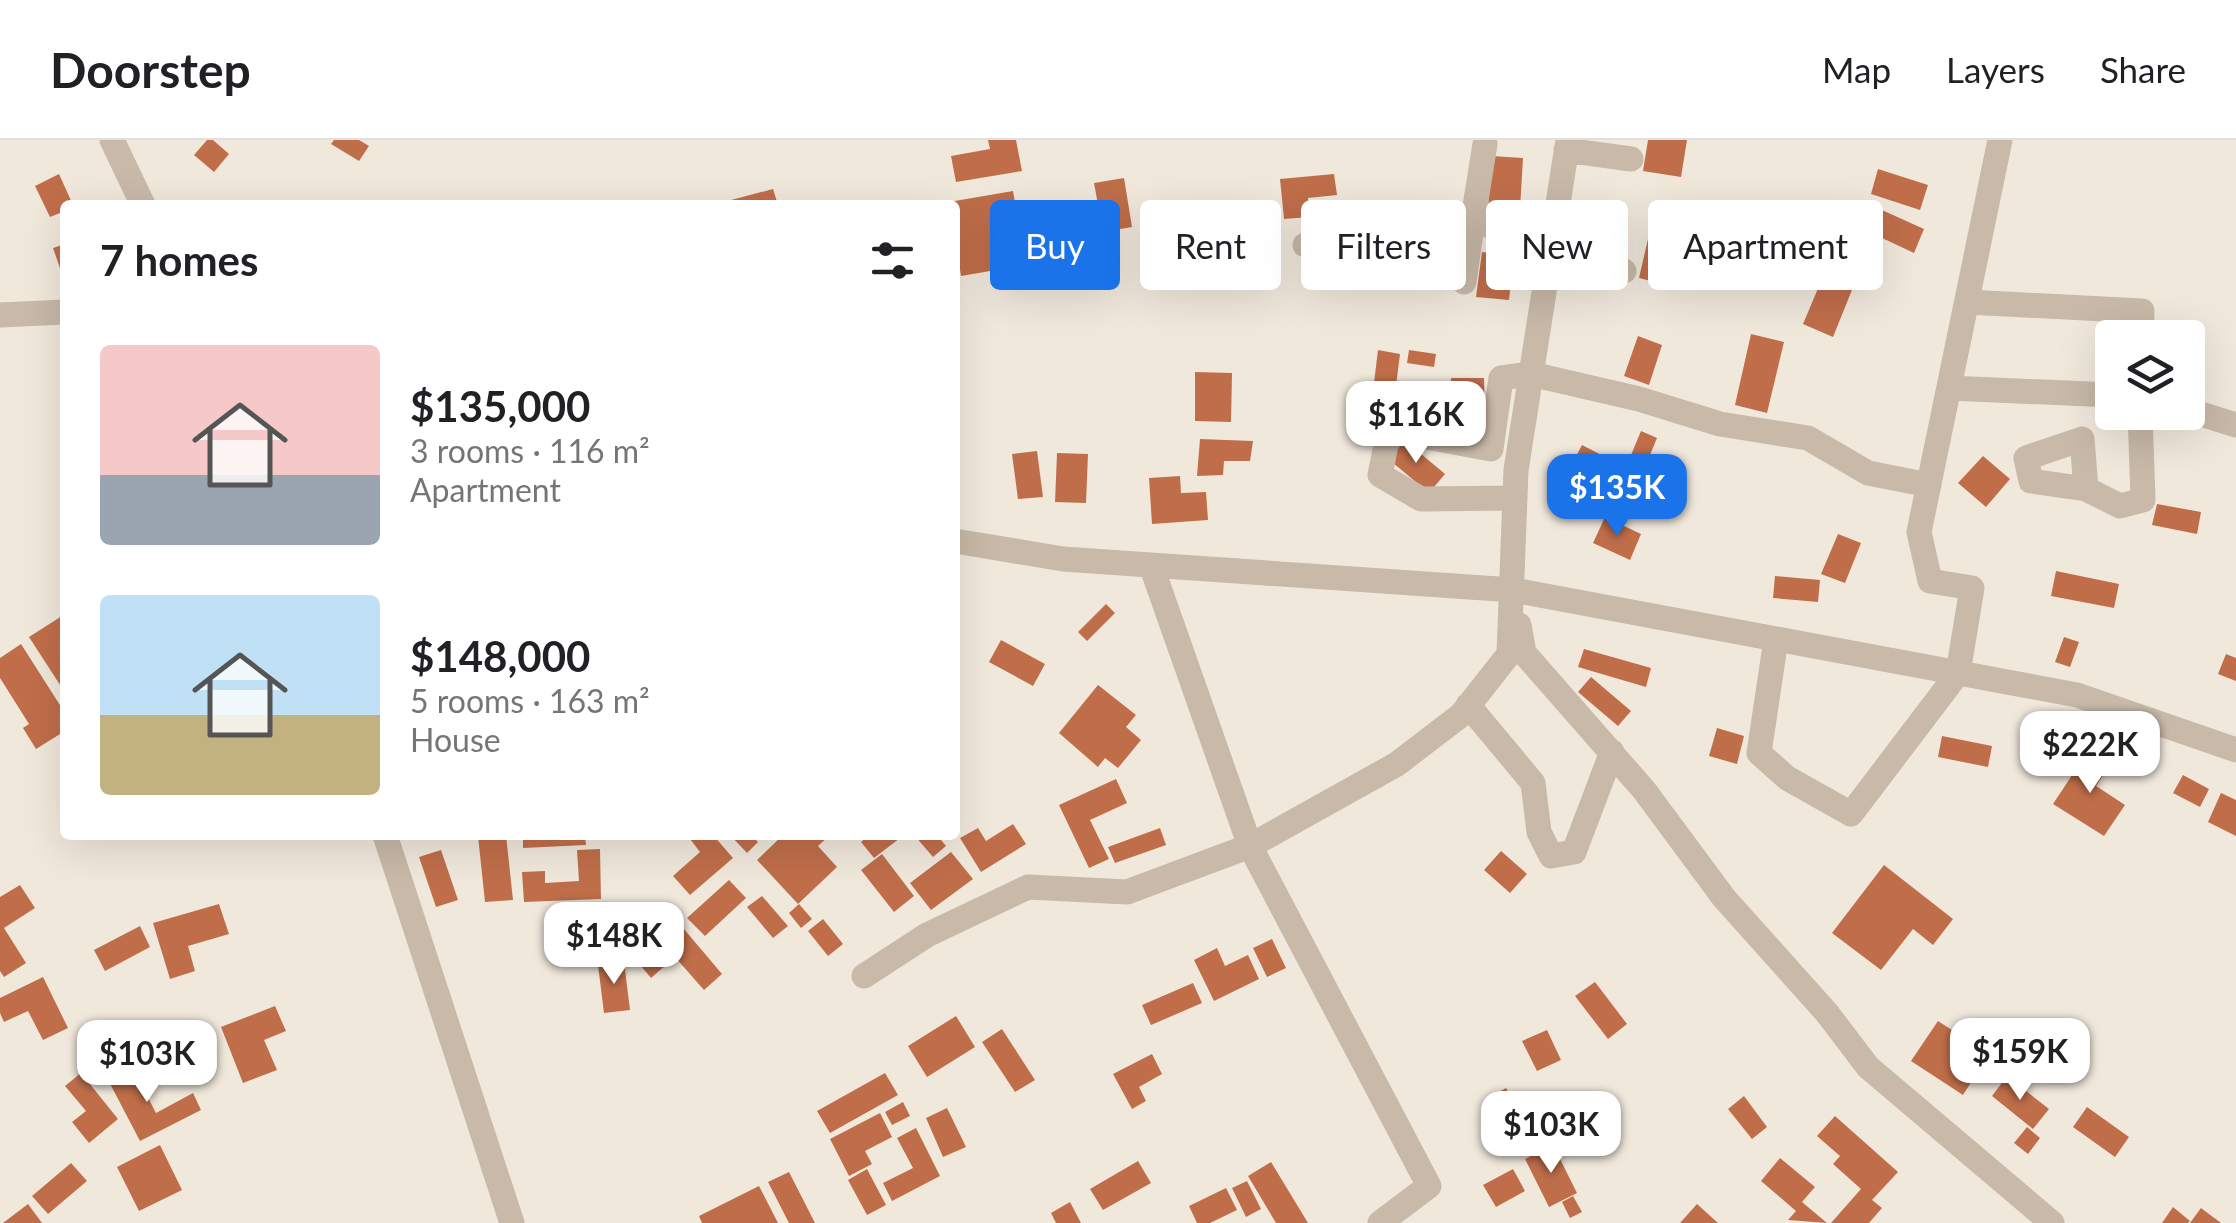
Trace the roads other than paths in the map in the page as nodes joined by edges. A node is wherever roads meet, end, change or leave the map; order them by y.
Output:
1 (112, 140) edge
2 (2000, 140) edge
3 (1485, 144) dead end
4 (1567, 145) edge
5 (1631, 159) dead end
6 (142, 200) edge
7 (1558, 200) edge
8 (1473, 219) junction
9 (1466, 220) edge
10 (1486, 224) edge
11 (1466, 268) edge
12 (1544, 290) edge
13 (1966, 302) junction
14 (60, 312) edge
15 (0, 314) edge
16 (2142, 320) edge
17 (1531, 374) junction
18 (1949, 388) junction
19 (2095, 394) edge
20 (2205, 415) edge
21 (2236, 425) edge
22 (2141, 430) edge
23 (1929, 485) junction
24 (2086, 489) dead end
25 (1516, 498) junction
26 (960, 542) edge
27 (1151, 566) junction
28 (1513, 590) junction
29 (1776, 639) junction
30 (1958, 672) junction
31 (1468, 705) junction
32 (2236, 750) edge
33 (1612, 752) junction
34 (387, 840) edge
35 (1250, 846) junction
36 (864, 976) dead end
37 (512, 1223) edge
38 (1380, 1223) edge
39 (2052, 1223) edge

1 - 6 street
2 - 13 street
3 - 8 street
4 - 5 street
4 - 7 street
8 - 9 street
8 - 10 street
8 - 11 street
12 - 17 street
13 - 16 street
13 - 18 street
14 - 15 street
17 - 23 street
17 - 25 street
17 - 25 street
18 - 19 street
18 - 23 street
20 - 21 street
22 - 24 street
23 - 30 street
25 - 28 street
26 - 27 street
27 - 28 street
27 - 35 street
28 - 29 street
28 - 31 street
28 - 33 street
29 - 30 street
29 - 30 street
30 - 32 street
31 - 33 street
31 - 35 street
33 - 39 street
34 - 37 street
35 - 36 street
35 - 38 street

